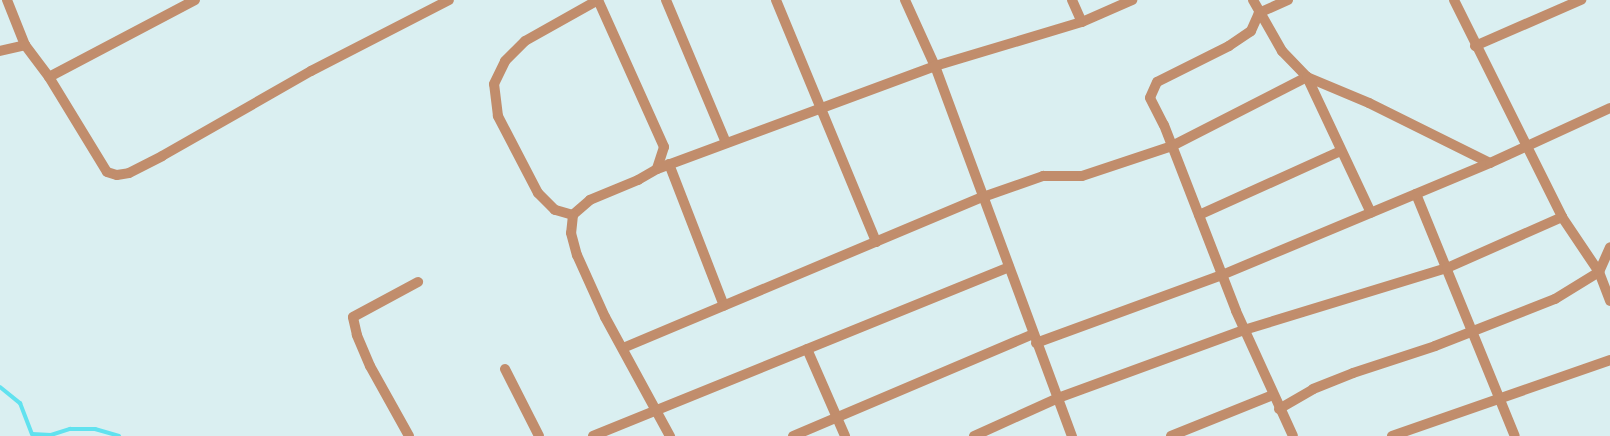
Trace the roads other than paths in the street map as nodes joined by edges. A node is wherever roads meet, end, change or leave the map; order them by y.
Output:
1 (7, 0) edge
2 (195, 0) edge
3 (449, 0) edge
4 (598, 0) edge
5 (666, 0) edge
6 (776, 0) edge
7 (905, 0) edge
8 (1072, 0) edge
9 (1132, 0) edge
10 (1253, 0) edge
11 (1288, 0) edge
12 (1454, 0) edge
13 (1581, 0) edge
14 (1259, 13) junction
15 (1082, 22) junction
16 (25, 45) junction
17 (1476, 46) junction
18 (0, 51) edge
19 (935, 66) junction
20 (49, 77) junction
21 (1307, 78) junction
22 (821, 108) junction
23 (1610, 108) edge
24 (726, 143) junction
25 (1172, 146) junction
26 (1526, 147) junction
27 (1341, 151) junction
28 (1490, 163) junction
29 (669, 164) junction
30 (656, 169) junction
31 (1416, 194) junction
32 (983, 197) junction
33 (1371, 213) junction
34 (1198, 214) junction
35 (573, 215) junction
36 (1562, 217) junction
37 (876, 242) junction
38 (1610, 247) edge
39 (1008, 267) junction
40 (1446, 268) junction
41 (1599, 272) junction
42 (1222, 275) junction
43 (418, 282) dead end
44 (1610, 302) edge
45 (724, 306) junction
46 (1244, 330) junction
47 (1473, 331) junction
48 (1035, 339) junction
49 (623, 348) junction
50 (807, 349) junction
51 (1610, 360) edge
52 (505, 369) dead end
53 (1273, 395) junction
54 (1058, 398) junction
55 (1501, 399) junction
56 (1279, 409) junction
57 (657, 411) junction
58 (837, 418) junction
59 (409, 436) edge
60 (539, 436) edge
61 (593, 436) edge
62 (670, 436) edge
63 (793, 436) edge
64 (845, 436) edge
65 (974, 436) edge
66 (1072, 436) edge
67 (1171, 436) edge
68 (1293, 436) edge
69 (1392, 436) edge
70 (1515, 436) edge

1 - 16 street
2 - 20 street
3 - 20 street
4 - 30 street
4 - 35 street
5 - 24 street
6 - 22 street
7 - 19 street
8 - 15 street
9 - 15 street
10 - 14 street
11 - 14 street
12 - 17 street
13 - 17 street
14 - 21 street
14 - 25 street
15 - 19 street
16 - 18 street
16 - 20 street
17 - 26 street
19 - 22 street
19 - 32 street
21 - 25 street
21 - 27 street
21 - 28 street
22 - 24 street
22 - 37 street
23 - 26 street
24 - 29 street
25 - 32 street
25 - 34 street
26 - 28 street
26 - 36 street
27 - 33 street
27 - 34 street
28 - 31 street
29 - 30 street
29 - 45 street
30 - 35 street
31 - 33 street
31 - 40 street
32 - 37 street
32 - 39 street
33 - 42 street
34 - 42 street
35 - 49 street
36 - 40 street
36 - 41 street
37 - 45 street
38 - 41 street
39 - 48 street
39 - 50 street
40 - 46 street
40 - 47 street
41 - 44 street
41 - 47 street
42 - 46 street
42 - 48 street
43 - 59 street
45 - 49 street
46 - 53 street
46 - 54 street
47 - 55 street
47 - 56 street
48 - 54 street
48 - 58 street
49 - 57 street
50 - 57 street
50 - 58 street
51 - 55 street
52 - 60 street
53 - 56 street
53 - 67 street
54 - 65 street
54 - 66 street
55 - 69 street
55 - 70 street
56 - 68 street
57 - 61 street
57 - 62 street
58 - 63 street
58 - 64 street

